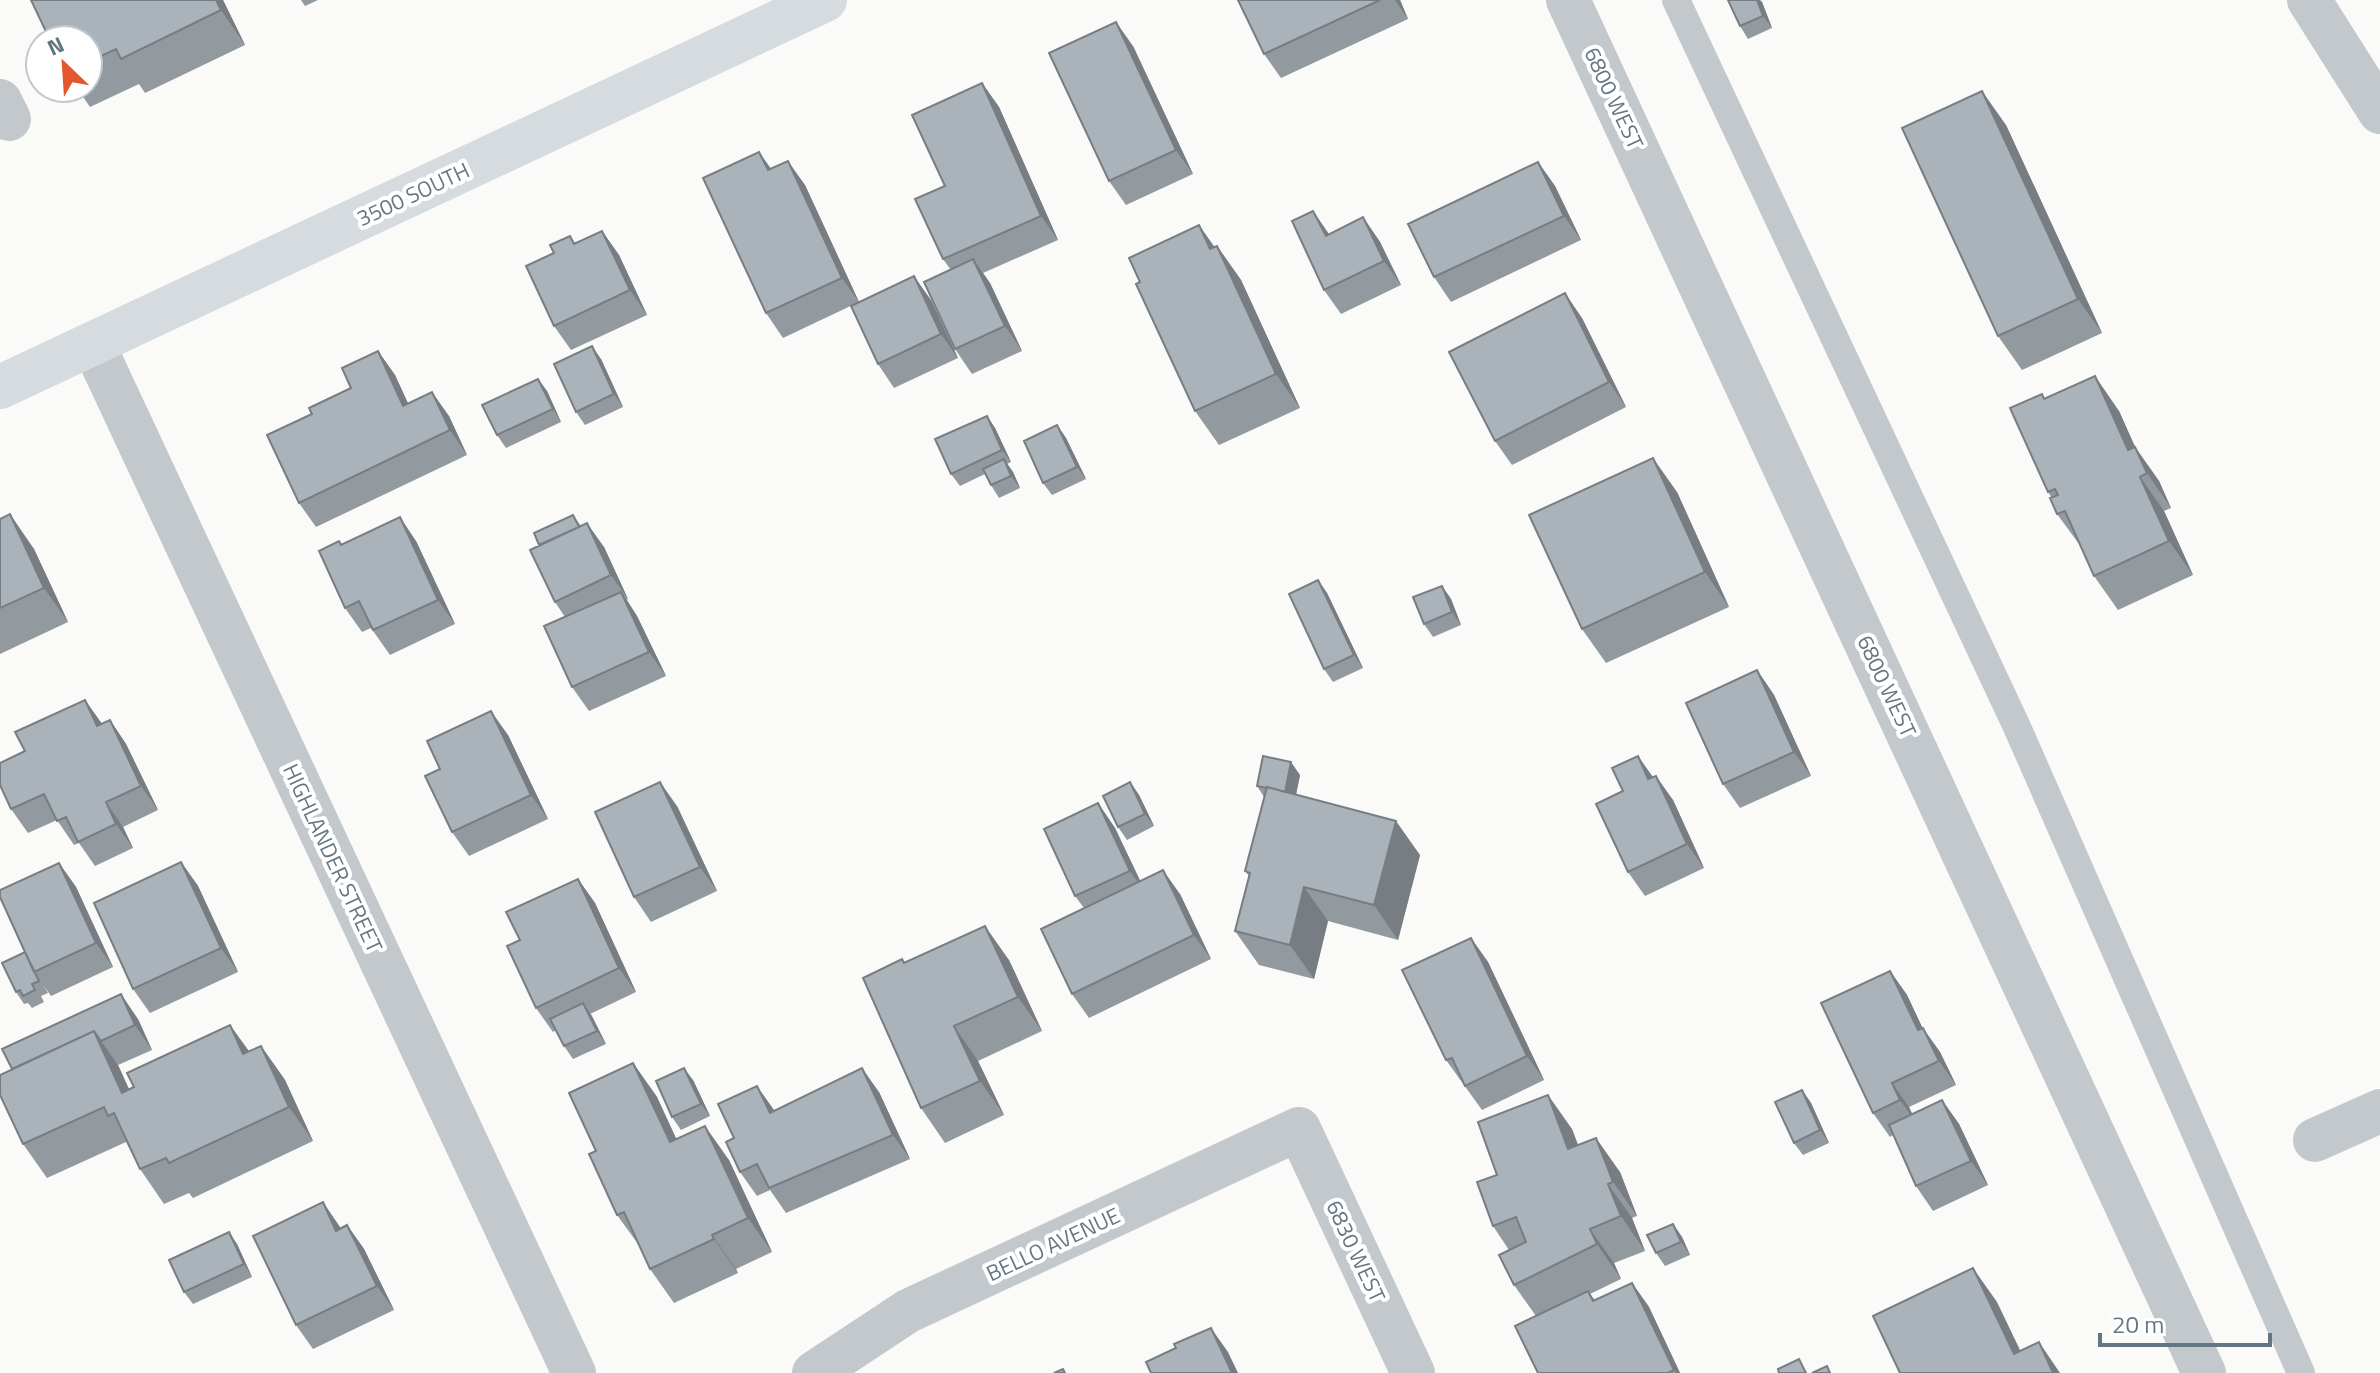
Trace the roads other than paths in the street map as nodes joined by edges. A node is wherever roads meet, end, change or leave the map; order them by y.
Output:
1 (825, 0) edge
2 (1568, 0) edge
3 (1676, 0) edge
4 (2309, 0) edge
5 (2380, 112) edge
6 (93, 344) junction
7 (0, 387) edge
8 (2380, 1111) edge
9 (1299, 1129) joint
10 (2315, 1140) dead end
11 (574, 1373) edge
12 (814, 1373) edge
13 (1413, 1373) edge
14 (2204, 1373) edge
15 (2301, 1373) edge

1 - 6 main road, 3500 SOUTH
2 - 14 street, 6800 WEST
3 - 15 lane
4 - 5 street
6 - 7 main road, 3500 SOUTH
6 - 11 street, HIGHLANDER STREET
8 - 10 street
9 - 12 street, BELLO AVENUE
9 - 13 street, 6830 WEST

